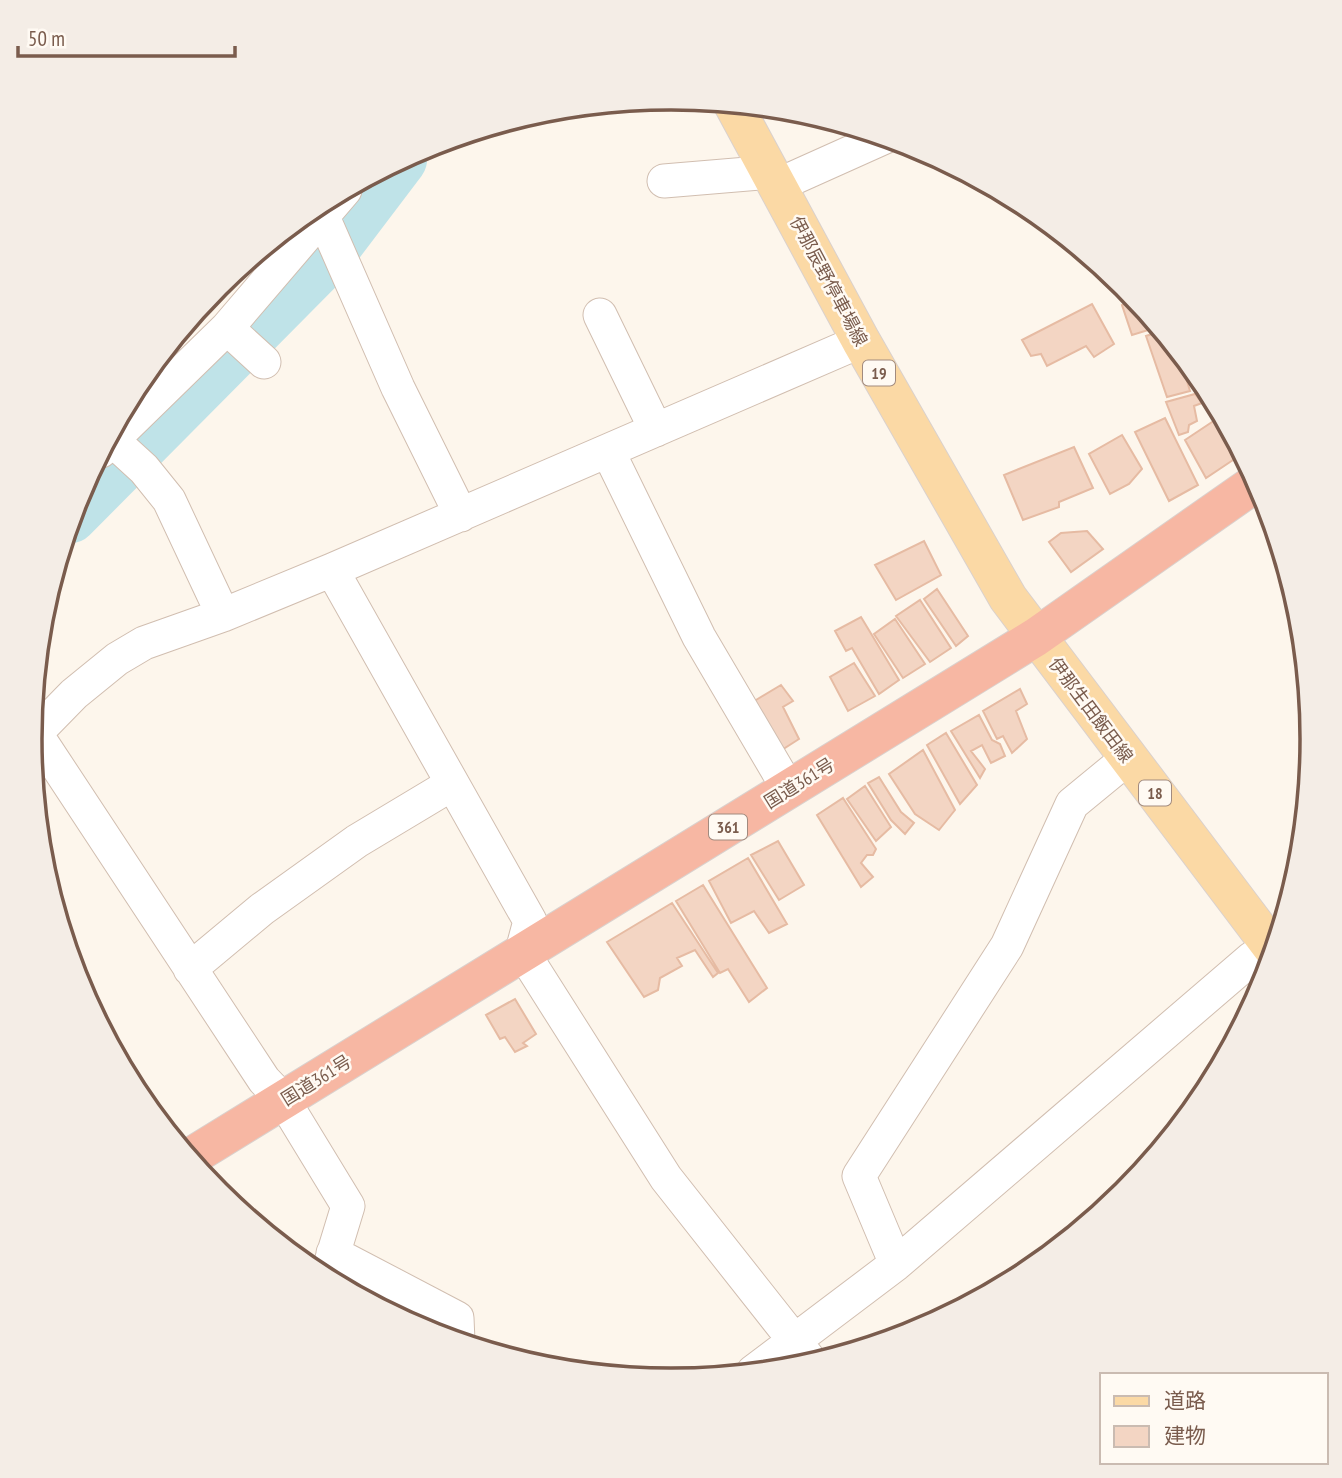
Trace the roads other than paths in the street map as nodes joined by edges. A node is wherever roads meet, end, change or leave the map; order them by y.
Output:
1 (738, 114) edge
2 (870, 142) edge
3 (775, 178) junction
4 (664, 181) dead end
5 (323, 216) joint
6 (600, 316) dead end
7 (227, 328) junction
8 (861, 341) junction
9 (264, 362) dead end
10 (124, 427) edge
11 (656, 430) junction
12 (114, 447) edge
13 (608, 452) junction
14 (1248, 489) edge
15 (461, 515) junction
16 (332, 570) junction
17 (223, 615) junction
18 (1036, 637) junction
19 (42, 726) edge
20 (42, 750) edge
21 (1128, 758) junction
22 (452, 785) junction
23 (789, 790) junction
24 (1268, 938) edge
25 (522, 951) junction
26 (1263, 952) edge
27 (190, 969) junction
28 (284, 1101) junction
29 (197, 1153) edge
30 (896, 1264) junction
31 (330, 1267) edge
32 (349, 1280) edge
33 (458, 1331) edge
34 (802, 1352) edge

1 - 3 main road, 伊那辰野停車場線 / 19
2 - 3 street
3 - 4 street
3 - 8 main road, 伊那辰野停車場線 / 19
5 - 7 street
5 - 15 street
6 - 11 street
7 - 9 street
7 - 10 street
8 - 11 street
8 - 18 main road, 伊那辰野停車場線 / 19
11 - 13 street
12 - 17 street
13 - 15 street
13 - 23 street
14 - 18 highway, 国道361号 / 361
15 - 16 street
16 - 17 street
16 - 22 street
17 - 19 street
18 - 21 main road, 伊那生田飯田線 / 18
18 - 23 highway, 国道361号 / 361
20 - 27 street
21 - 24 main road, 伊那生田飯田線 / 18
21 - 30 street
22 - 25 street
22 - 27 street
23 - 25 highway, 国道361号 / 361
25 - 28 highway, 国道361号 / 361
25 - 34 street
26 - 30 street
27 - 28 street
28 - 29 highway, 国道361号 / 361
28 - 31 street
30 - 34 street
32 - 33 street

